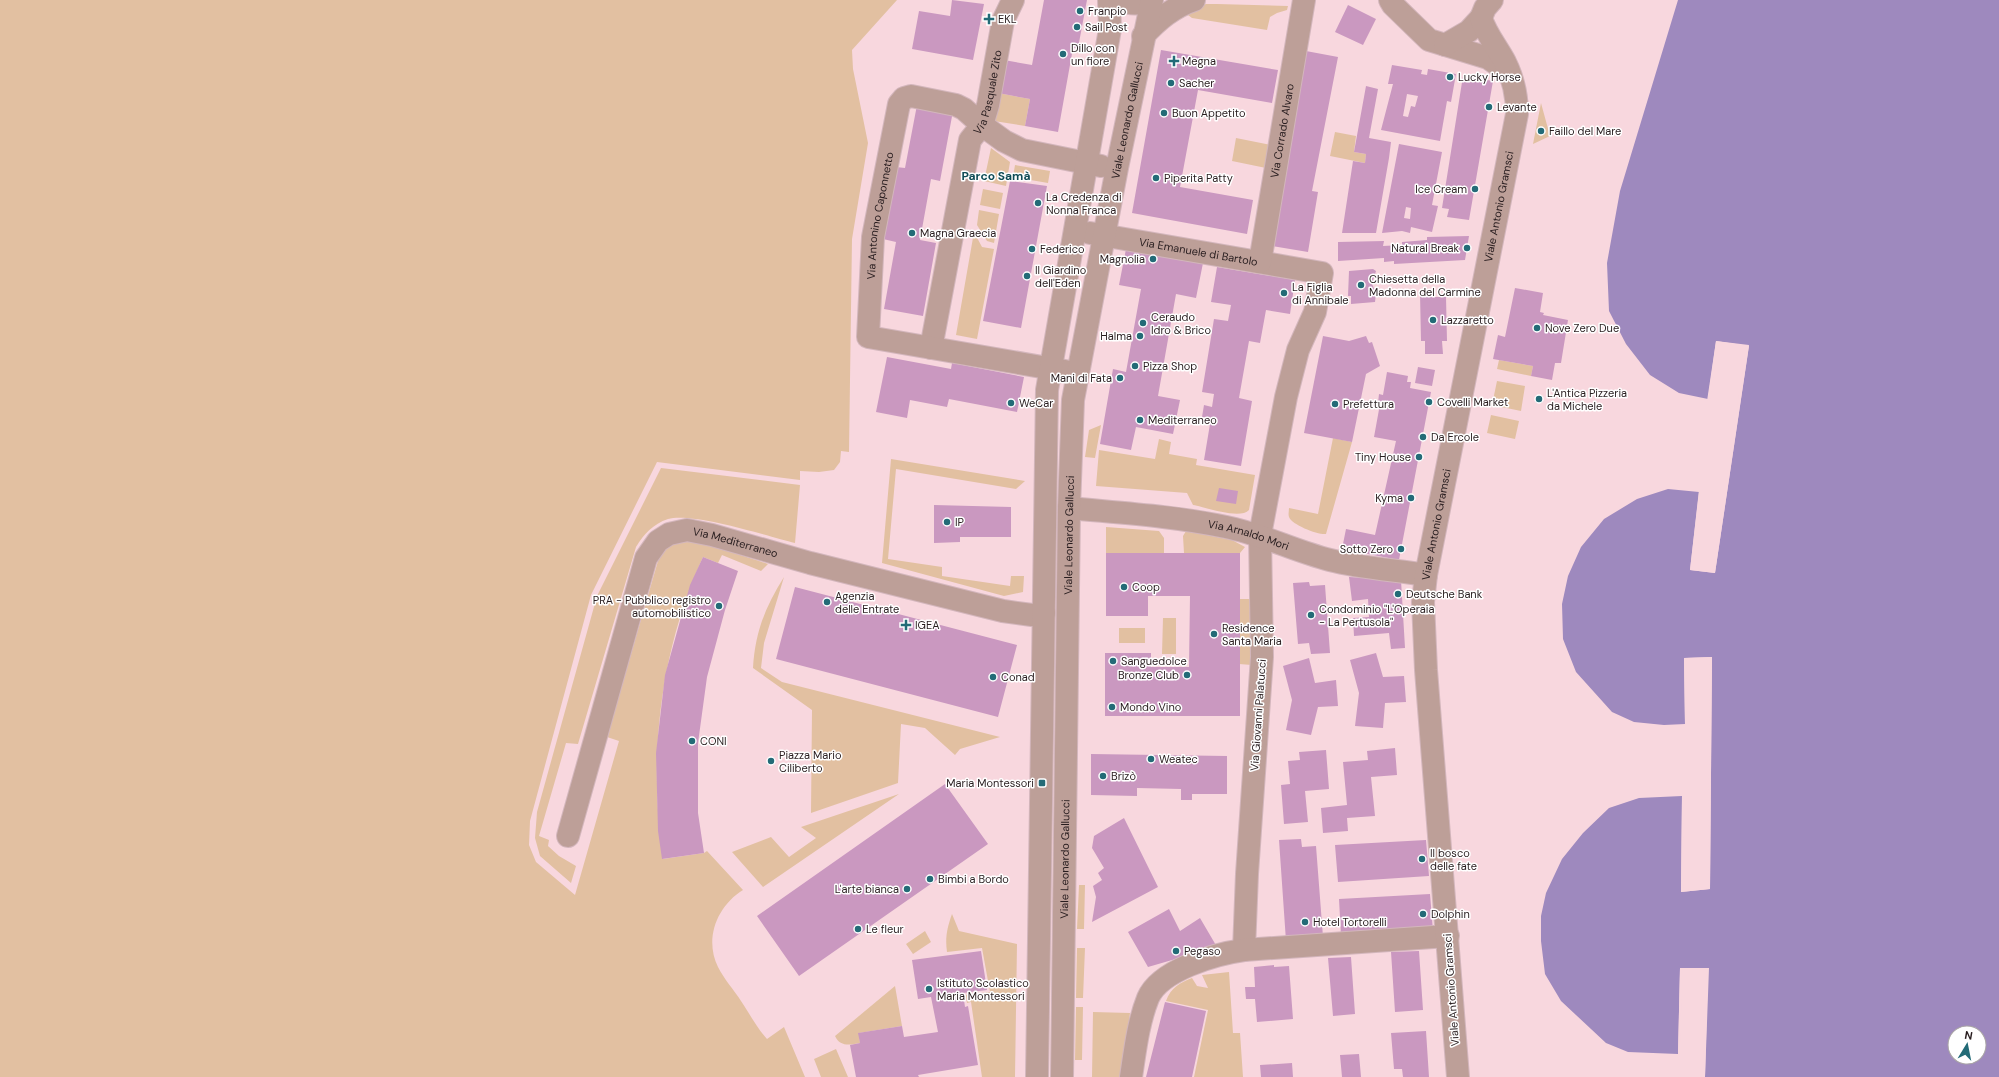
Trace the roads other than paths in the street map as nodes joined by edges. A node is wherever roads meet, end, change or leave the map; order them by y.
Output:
1 (1013, 0) edge
2 (1109, 0) edge
3 (1122, 0) edge
4 (1149, 0) edge
5 (1152, 0) edge
6 (1194, 0) edge
7 (1304, 0) edge
8 (1390, 0) edge
9 (1487, 9) edge
10 (1143, 36) junction
11 (1445, 45) junction
12 (1510, 74) junction
13 (982, 125) junction
14 (1087, 164) junction
15 (1117, 168) junction
16 (1075, 230) junction
17 (1104, 236) junction
18 (1260, 262) junction
19 (1322, 273) joint
20 (931, 348) junction
21 (1051, 368) junction
22 (1078, 373) junction
23 (1068, 508) junction
24 (1260, 535) junction
25 (1426, 575) junction
26 (1044, 612) junction
27 (568, 836) dead end
28 (1448, 936) junction
29 (1244, 950) junction
30 (1037, 1077) edge
31 (1062, 1077) edge
32 (1131, 1077) edge
33 (1458, 1077) edge

1 - 13 street, Via Pasquale Zito
2 - 14 street
3 - 4 street
5 - 10 street, Viale Leonardo Gallucci
6 - 10 street
7 - 18 street, Via Corrado Alvaro
8 - 11 street
9 - 11 street
9 - 12 street, Viale Antonio Gramsci
10 - 15 street, Viale Leonardo Gallucci
11 - 12 street
12 - 25 street, Viale Antonio Gramsci
13 - 14 street
13 - 20 street, Via Pasquale Zito
13 - 20 street, Via Antonino Caponnetto
14 - 15 street
14 - 16 street
15 - 17 street, Viale Leonardo Gallucci
16 - 17 street, Via Emanuele di Bartolo
16 - 21 street
17 - 18 street, Via Emanuele di Bartolo
17 - 22 street, Viale Leonardo Gallucci
18 - 19 street, Via Emanuele di Bartolo
19 - 24 street, Via Giovanni Palatucci
20 - 21 street
21 - 22 street
21 - 26 street
22 - 23 street, Viale Leonardo Gallucci
23 - 24 street, Via Arnaldo Mori
23 - 31 street, Viale Leonardo Gallucci
24 - 25 street, Via Arnaldo Mori
24 - 29 street, Via Giovanni Palatucci
25 - 28 street, Viale Antonio Gramsci
26 - 27 street, Via Mediterraneo
26 - 30 street
28 - 29 street
28 - 33 street, Viale Antonio Gramsci
29 - 32 street

